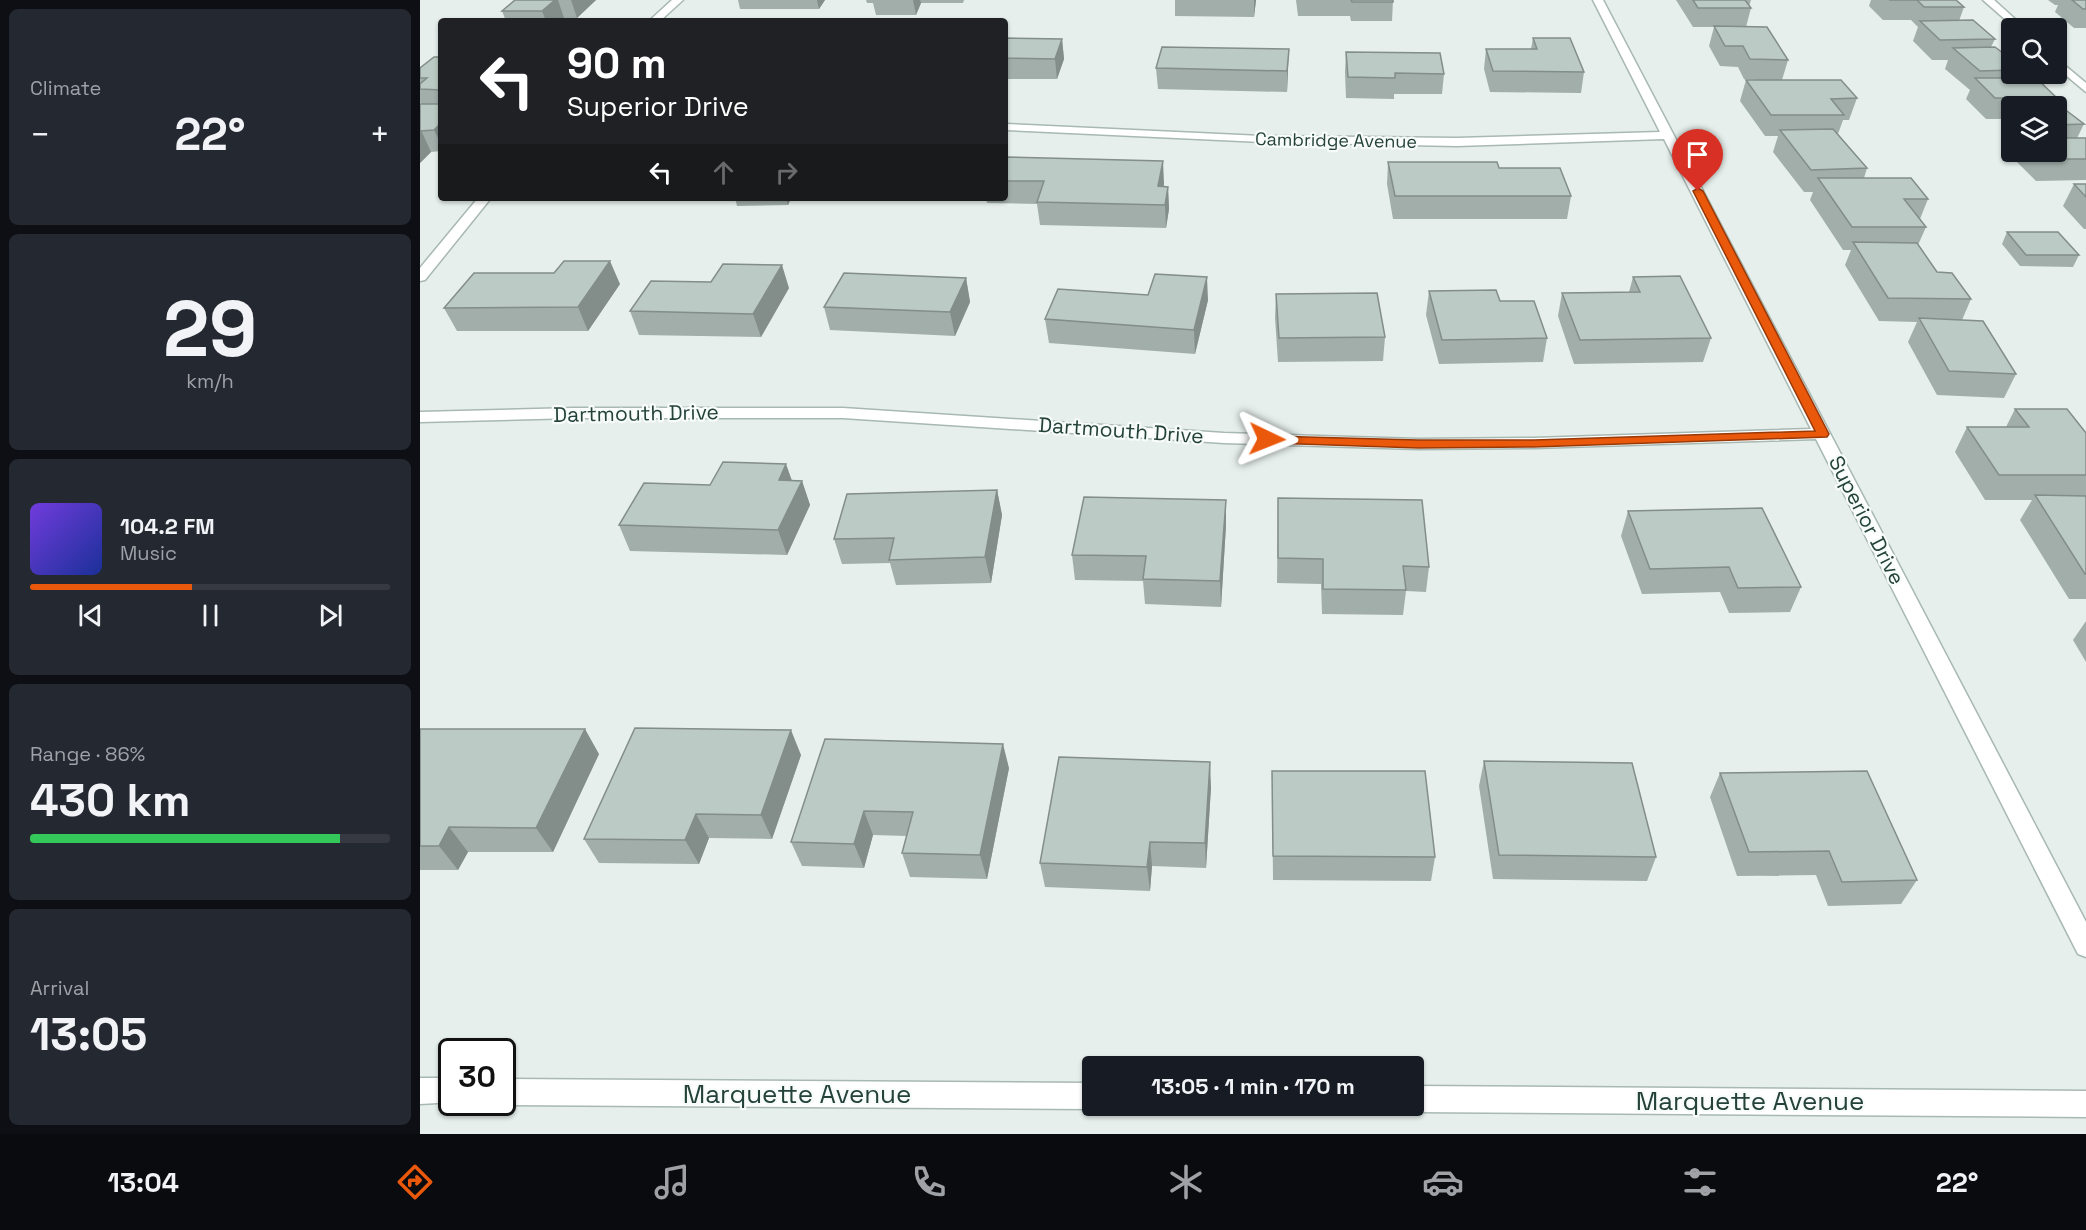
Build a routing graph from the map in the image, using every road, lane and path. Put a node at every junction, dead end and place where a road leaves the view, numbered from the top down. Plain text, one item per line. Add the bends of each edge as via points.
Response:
1 (678, 0) edge
2 (1598, 0) edge
3 (1988, 0) edge
4 (657, 18) edge
5 (2009, 18) edge
6 (2067, 72) edge
7 (2086, 88) edge
8 (1008, 127) edge
9 (1666, 135) junction
10 (483, 201) edge
11 (420, 277) edge
12 (420, 417) edge
13 (1823, 434) junction
14 (2086, 946) edge
15 (420, 1091) edge
16 (438, 1091) edge
17 (516, 1092) edge
18 (1082, 1096) edge
19 (1424, 1099) edge
20 (2086, 1104) edge

1 - 4 street
2 - 9 street, Superior Drive
3 - 5 street
6 - 7 street
8 - 9 street, Cambridge Avenue via 1262,139 1445,142
9 - 13 street, Superior Drive
10 - 11 street
12 - 13 street, Dartmouth Drive via 843,413 1224,438 1418,444
13 - 14 street, Superior Drive
15 - 16 street
17 - 18 street, Marquette Avenue
19 - 20 street, Marquette Avenue

